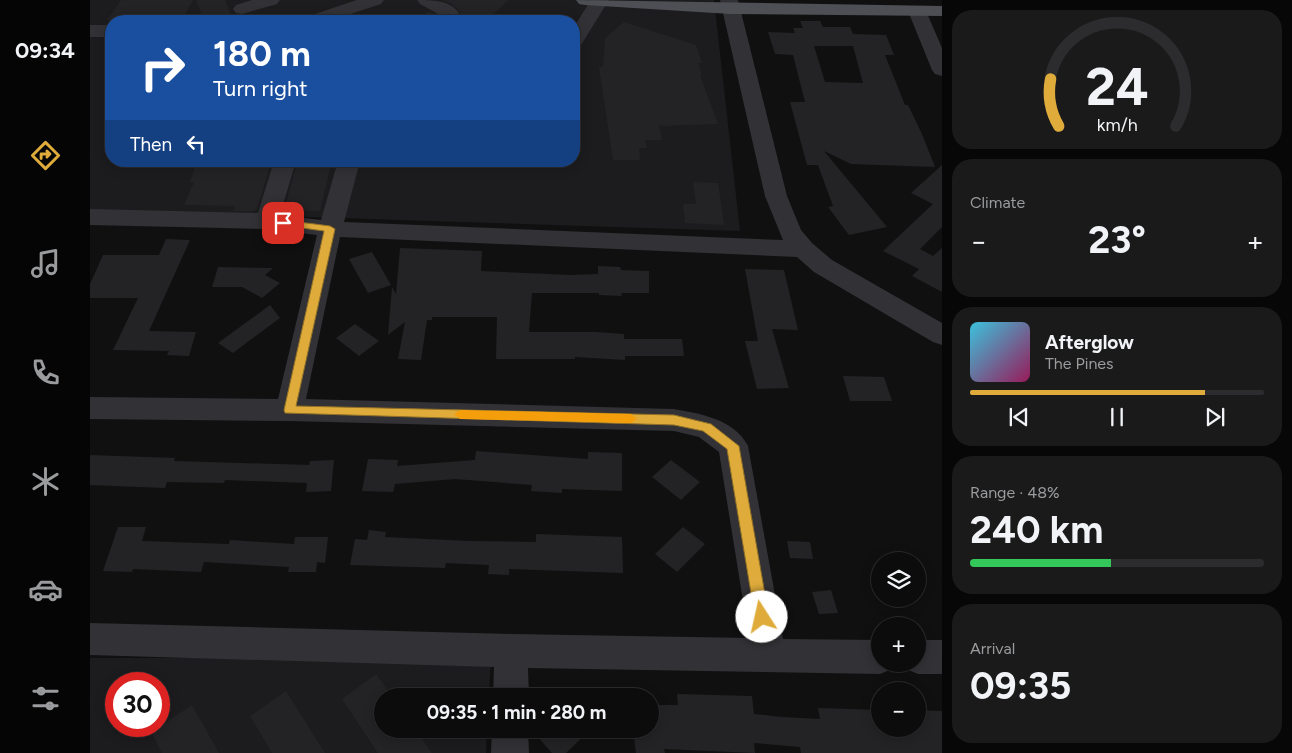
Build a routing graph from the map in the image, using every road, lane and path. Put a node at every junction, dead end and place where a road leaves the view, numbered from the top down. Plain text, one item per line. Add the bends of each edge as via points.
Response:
1 (271, 0) edge
2 (426, 0) edge
3 (371, 1) edge
4 (595, 1) edge
5 (730, 4) edge
6 (242, 9) dead end
7 (917, 11) junction
8 (942, 11) edge
9 (330, 15) edge
10 (449, 15) edge
11 (580, 30) edge
12 (90, 31) edge
13 (105, 31) edge
14 (942, 70) edge
15 (283, 167) edge
16 (347, 167) edge
17 (90, 217) edge
18 (268, 221) junction
19 (330, 229) junction
20 (803, 249) junction
21 (942, 335) edge
22 (90, 408) edge
23 (290, 410) junction
24 (90, 638) edge
25 (511, 651) junction
26 (768, 655) junction
27 (871, 656) edge
28 (926, 657) edge
29 (942, 657) edge
30 (510, 688) edge
31 (510, 738) edge
32 (510, 753) edge

1 - 6 street
2 - 10 street
3 - 9 street
4 - 5 main road
4 - 11 street
5 - 7 main road
5 - 20 street via 776,196 790,233
7 - 8 main road
7 - 14 street
12 - 13 street
15 - 18 street
16 - 19 street
17 - 18 street
18 - 19 street
19 - 20 street
19 - 23 street
20 - 21 street via 824,266
22 - 23 street
23 - 26 street via 674,420 707,427 733,446
24 - 25 street
25 - 26 street
25 - 30 street
26 - 27 street
28 - 29 street
31 - 32 street

